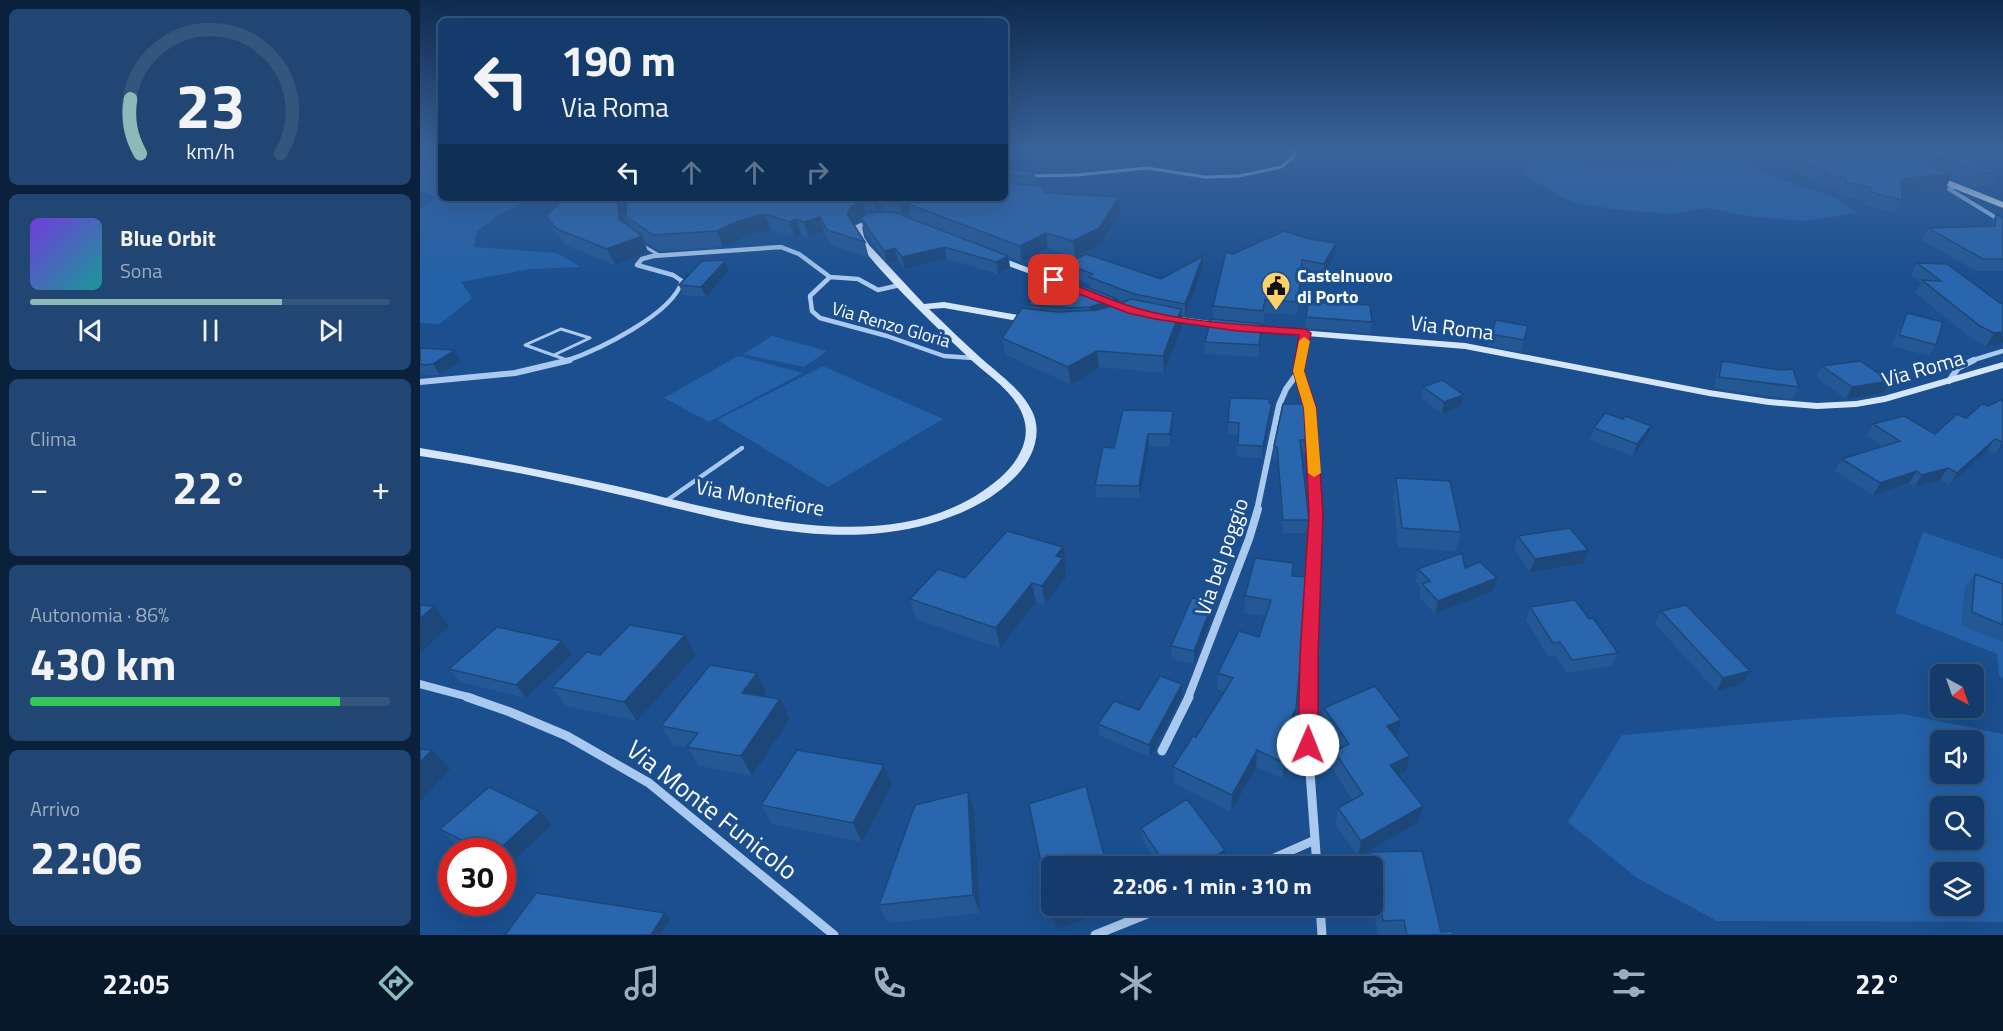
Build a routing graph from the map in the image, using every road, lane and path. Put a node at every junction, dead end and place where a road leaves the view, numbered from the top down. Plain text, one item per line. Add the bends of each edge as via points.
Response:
1 (1955, 193) edge
2 (1974, 193) edge
3 (2003, 205) edge
4 (889, 218) edge
5 (2003, 222) edge
6 (638, 242) edge
7 (659, 255) junction
8 (988, 255) edge
9 (830, 277) junction
10 (900, 285) junction
11 (1101, 297) edge
12 (922, 307) junction
13 (1155, 315) edge
14 (1039, 321) edge
15 (1305, 333) junction
16 (2003, 351) edge
17 (554, 355) junction
18 (973, 358) junction
19 (568, 360) junction
20 (2003, 365) edge
21 (1299, 371) junction
22 (1949, 381) junction
23 (420, 382) edge
24 (742, 448) dead end
25 (420, 452) edge
26 (666, 501) junction
27 (420, 684) edge
28 (1162, 751) dead end
29 (1315, 840) junction
30 (1279, 856) edge
31 (1316, 856) edge
32 (1142, 916) edge
33 (1321, 916) edge
34 (834, 935) edge
35 (1095, 935) edge
36 (1322, 935) edge

1 - 5 street
2 - 3 main road
4 - 10 main road, Via Montefiore via 873,217 857,227 862,242
6 - 7 lane
7 - 9 street via 782,247 799,254
7 - 19 street via 642,259 637,266 679,278 682,284 677,294 614,340
8 - 11 main road
9 - 10 street via 858,279 878,290
9 - 18 street, Via Renzo Gloria via 810,296 813,311 820,318 945,356
10 - 12 main road, Via Montefiore
12 - 14 main road via 944,305
12 - 18 main road, Via Montefiore
13 - 15 main road, Via Roma via 1237,328
15 - 21 street
15 - 22 main road, Via Roma via 1473,348 1709,393 1789,404 1872,402
16 - 22 street via 1961,365
17 - 17 lane via 563,351 590,338 561,329 525,345
17 - 19 lane
18 - 26 main road, Via Montefiore via 1018,398 1031,430 1025,454 1013,473 965,506 910,524 825,531 764,523
19 - 23 street via 504,375
20 - 22 main road, Via Roma
21 - 28 street, Via bel poggio via 1279,405 1249,539 1192,691
21 - 29 street via 1310,408 1315,484 1308,745
24 - 26 lane
25 - 26 main road, Via Montefiore via 483,461
27 - 34 street, Via Monte Funicolo via 529,717 619,764 649,783
29 - 30 street
29 - 31 street
32 - 35 street
33 - 36 street

